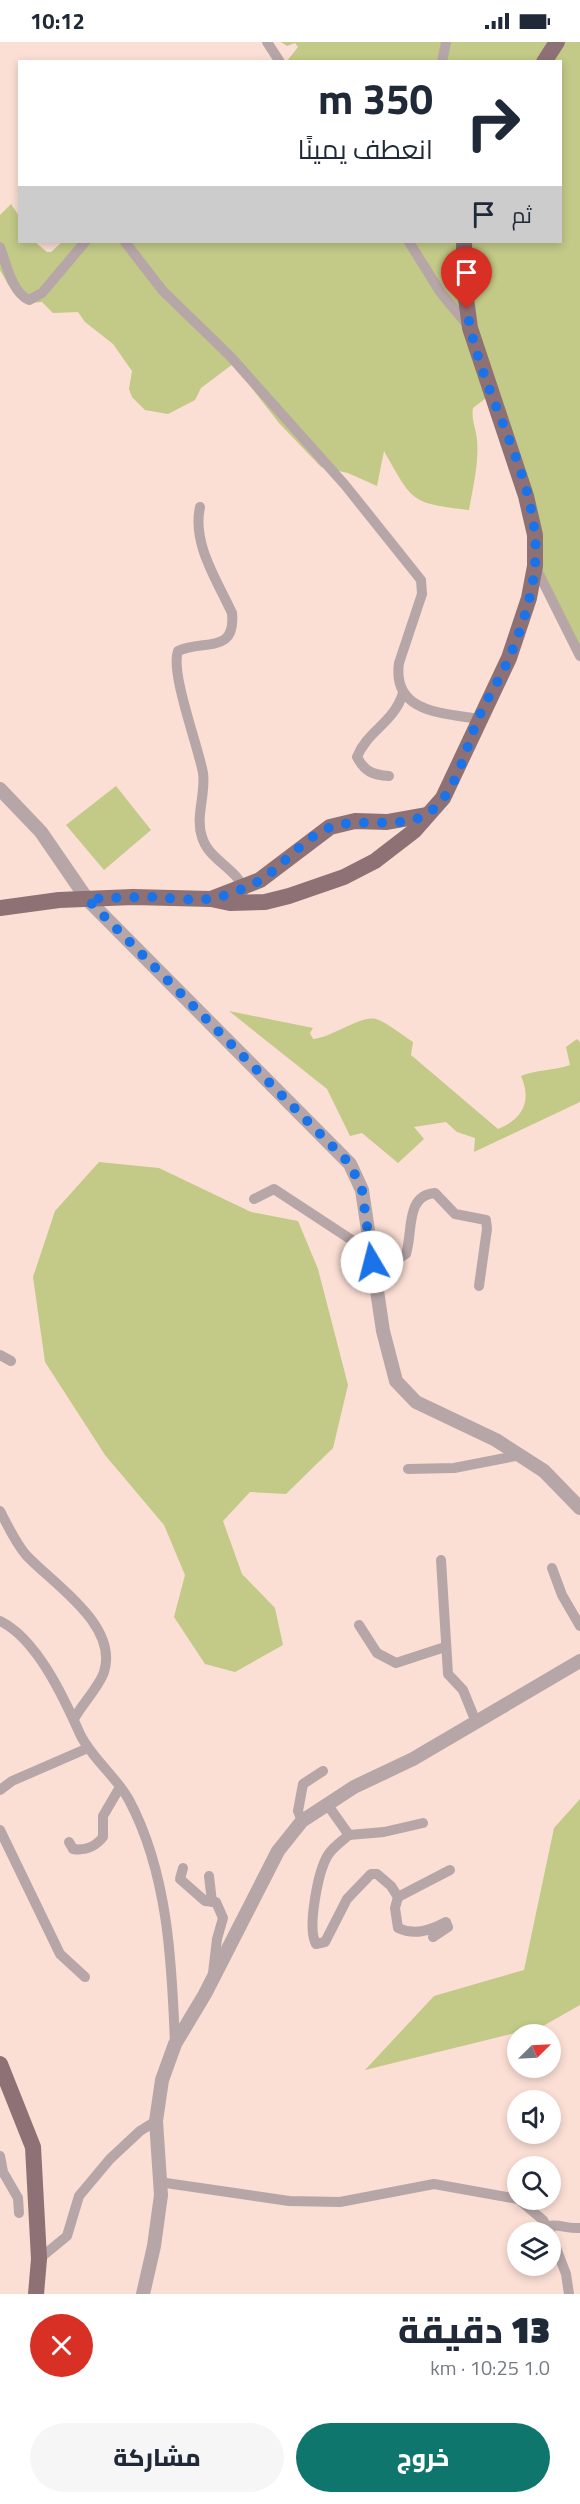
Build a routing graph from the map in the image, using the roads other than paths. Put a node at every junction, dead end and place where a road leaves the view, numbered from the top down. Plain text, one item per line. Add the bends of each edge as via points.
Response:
1 (267, 42) edge
2 (446, 42) edge
3 (557, 42) edge
4 (279, 60) edge
5 (442, 60) edge
6 (545, 60) edge
7 (84, 243) edge
8 (125, 243) edge
9 (410, 243) edge
10 (464, 243) edge
11 (0, 247) edge
12 (470, 328) junction
13 (200, 507) dead end
14 (535, 566) junction
15 (580, 656) edge
16 (403, 693) junction
17 (478, 718) junction
18 (389, 777) dead end
19 (0, 789) edge
20 (426, 815) junction
21 (260, 880) junction
22 (245, 895) junction
23 (87, 899) junction
24 (265, 902) junction
25 (0, 908) edge
26 (254, 1198) dead end
27 (371, 1257) junction
28 (479, 1286) dead end
29 (0, 1355) edge
30 (11, 1360) dead end
31 (520, 1455) junction
32 (408, 1468) dead end
33 (580, 1508) edge
34 (0, 1511) edge
35 (441, 1560) dead end
36 (552, 1568) dead end
37 (0, 1621) edge
38 (359, 1625) dead end
39 (580, 1626) edge
40 (445, 1647) junction
41 (580, 1661) edge
42 (74, 1719) junction
43 (476, 1722) junction
44 (88, 1748) junction
45 (323, 1771) dead end
46 (120, 1787) junction
47 (0, 1790) edge
48 (327, 1804) junction
49 (302, 1821) junction
50 (423, 1823) dead end
51 (0, 1830) edge
52 (349, 1834) junction
53 (69, 1842) dead end
54 (183, 1868) dead end
55 (450, 1870) dead end
56 (209, 1876) dead end
57 (398, 1897) junction
58 (212, 1902) junction
59 (433, 1937) dead end
60 (85, 1977) dead end
61 (213, 1980) junction
62 (175, 2044) junction
63 (0, 2064) edge
64 (156, 2121) junction
65 (0, 2156) edge
66 (159, 2181) junction
67 (507, 2197) edge
68 (529, 2210) edge
69 (19, 2213) dead end
70 (541, 2222) edge
71 (561, 2226) edge
72 (580, 2228) edge
73 (39, 2259) junction
74 (561, 2261) edge
75 (36, 2294) edge
76 (143, 2294) edge
77 (569, 2294) edge

1 - 4 street
2 - 5 street
3 - 6 main road
7 - 11 street via 42,293 29,300 15,285
8 - 16 street via 162,291 230,356 345,485 421,580 422,594 399,663
9 - 12 street via 441,293
10 - 12 main road
12 - 14 main road via 526,496 535,534
13 - 22 street via 199,537 232,613 233,624 224,640 178,651 176,672 203,774 202,838 211,854 232,872
14 - 15 street
14 - 17 main road via 509,658
16 - 17 street via 421,708
16 - 18 street via 397,710 357,757 369,773
17 - 20 main road via 451,786
19 - 23 street via 40,832
20 - 21 main road via 330,827
20 - 24 main road via 414,831 375,861 322,886
21 - 22 main road
21 - 24 main road
22 - 23 main road via 211,899
22 - 24 main road
23 - 25 main road
23 - 27 street via 350,1164 362,1190
26 - 27 street via 274,1189 284,1193
27 - 28 street via 399,1258 406,1254 415,1203 422,1196 435,1193 455,1214 486,1220
27 - 31 street via 396,1381 416,1402
29 - 30 street
31 - 32 street via 454,1468
31 - 33 street via 544,1471
34 - 42 street via 26,1555 78,1603 103,1638 107,1659 104,1674
35 - 40 street
36 - 39 street
37 - 42 street via 29,1645
38 - 40 street via 377,1653 396,1664
40 - 43 street via 448,1674 463,1690
41 - 43 street
42 - 44 street
43 - 48 street
44 - 46 street
44 - 47 street
45 - 49 street via 303,1784 298,1811
46 - 53 street via 103,1816 103,1837 96,1846 73,1849
46 - 62 street via 134,1812 167,1926
48 - 49 street
48 - 52 street
49 - 61 street via 278,1851
50 - 52 street via 384,1832
51 - 60 street via 60,1954
52 - 57 street via 329,1854 319,1875 313,1931 316,1944 325,1942 347,1899 371,1874 377,1874
54 - 58 street via 180,1879 192,1892
55 - 57 street
56 - 58 street
57 - 59 street via 398,1928 424,1931 446,1922 448,1927
58 - 61 street via 216,1902 223,1918
61 - 62 street
62 - 64 street via 158,2094
63 - 73 main road via 33,2147
64 - 66 street
64 - 73 street via 110,2159 79,2196 67,2236
65 - 69 street via 3,2172 18,2199
66 - 67 street via 301,2202 340,2202 434,2184
66 - 76 street via 159,2212
68 - 70 street
71 - 72 street
73 - 75 main road
74 - 77 street

